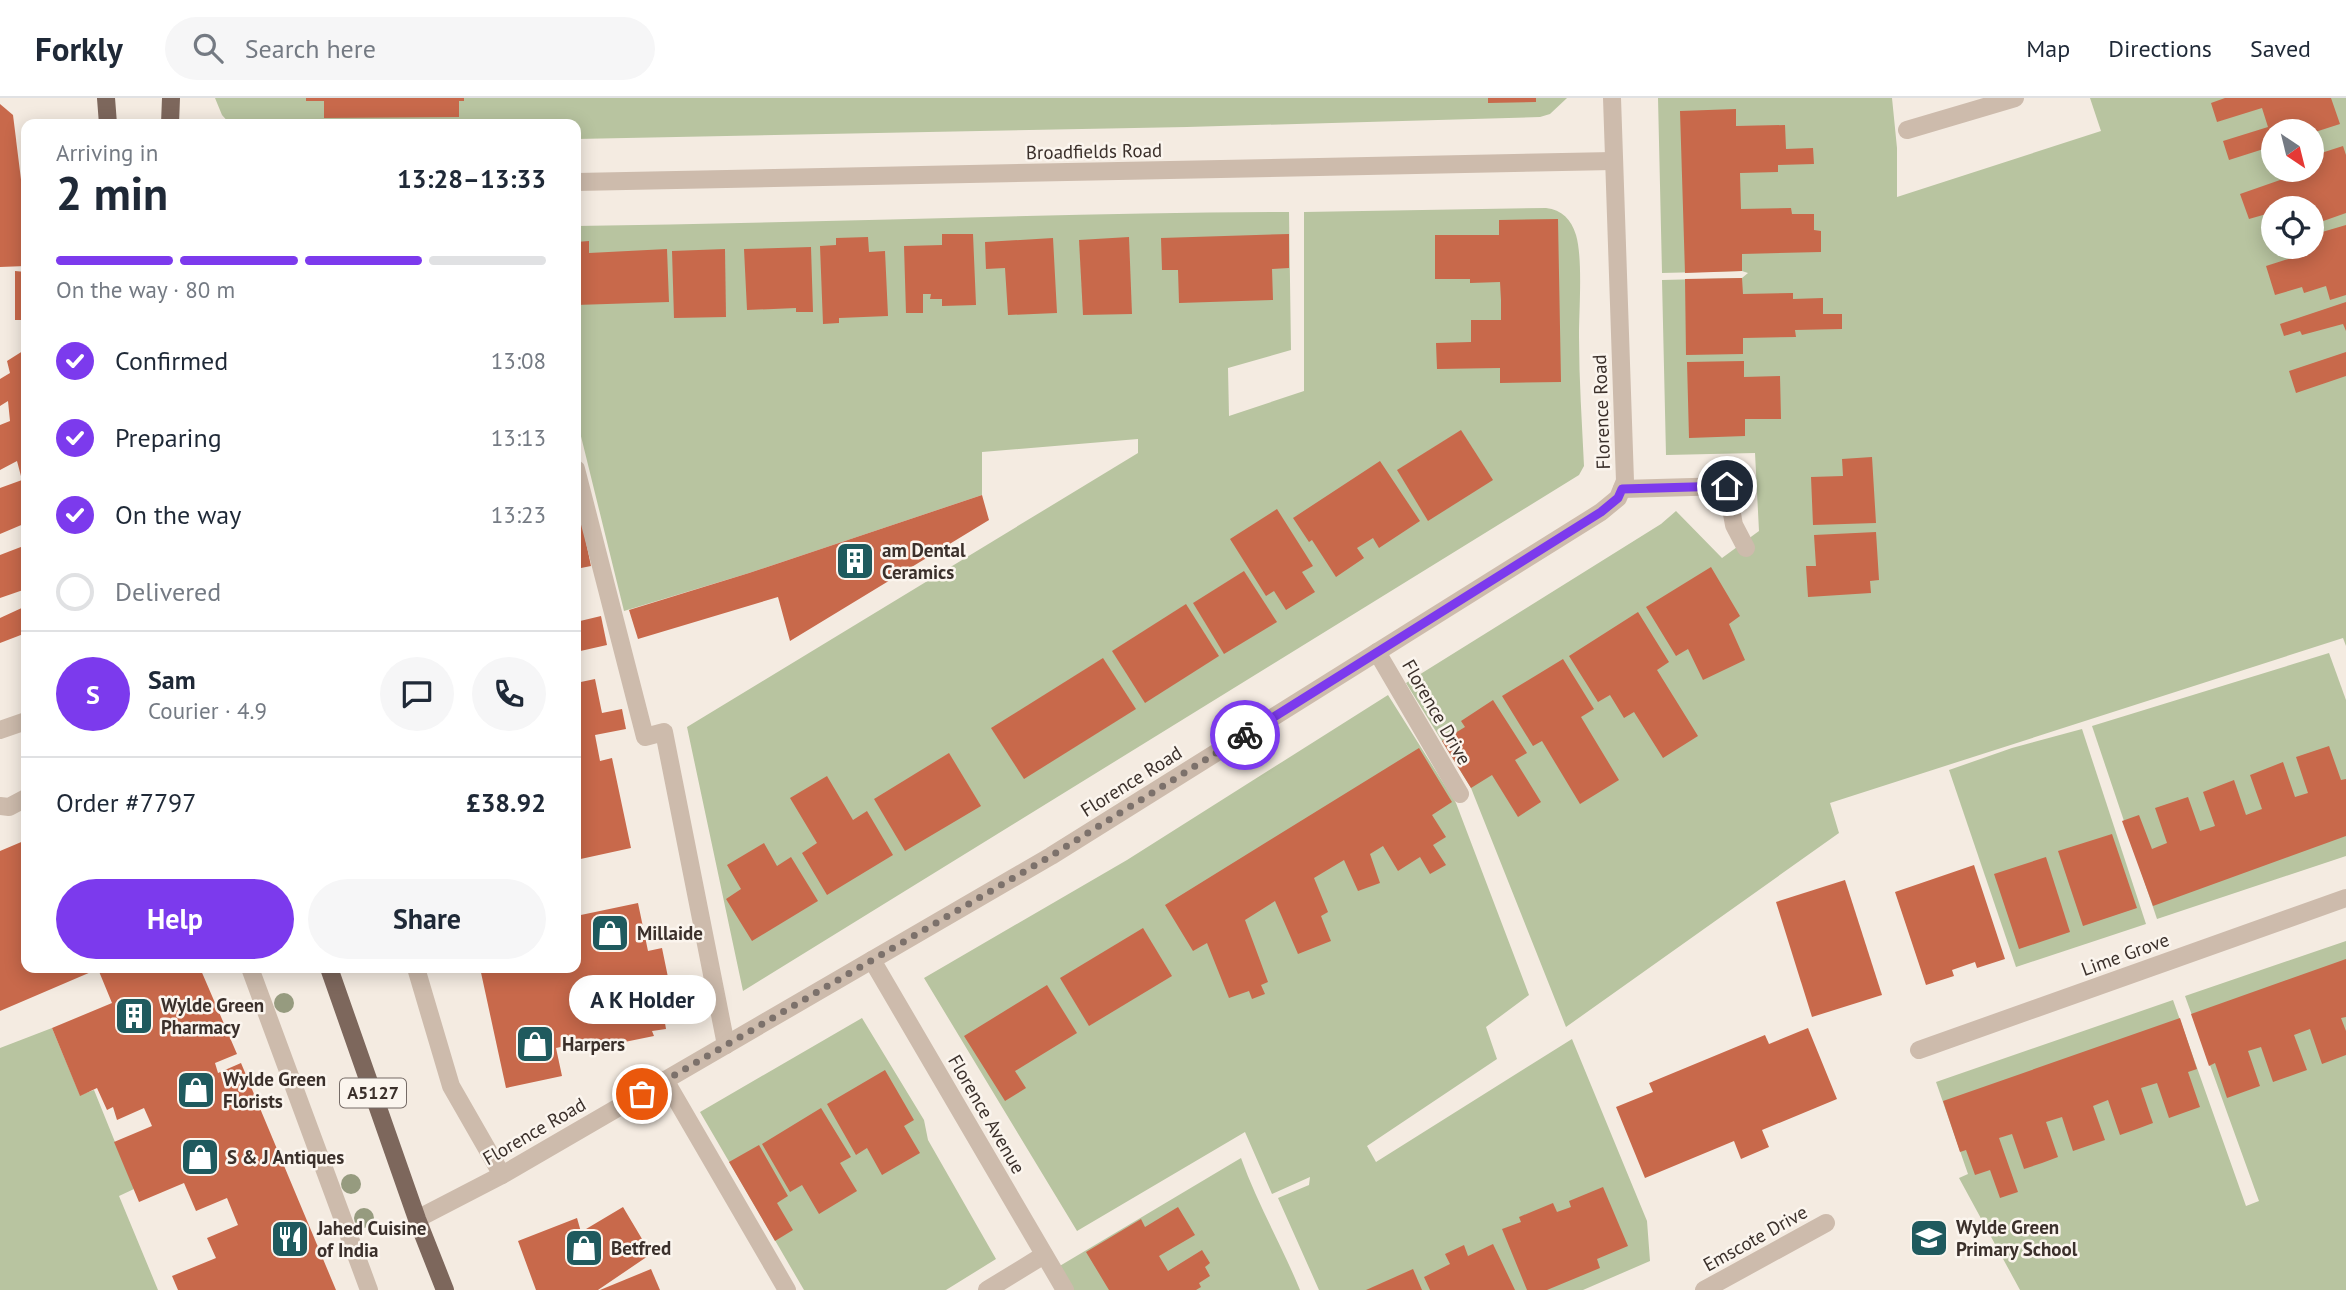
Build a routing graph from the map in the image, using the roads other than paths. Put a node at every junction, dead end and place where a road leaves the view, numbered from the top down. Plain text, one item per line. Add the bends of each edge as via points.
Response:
1 (106, 98) edge
2 (171, 98) edge
3 (1612, 98) edge
4 (2015, 98) edge
5 (1961, 106) edge
6 (108, 119) edge
7 (170, 119) edge
8 (1907, 130) dead end
9 (1613, 161) junction
10 (581, 182) edge
11 (581, 488) edge
12 (1622, 489) junction
13 (1746, 548) dead end
14 (1377, 652) junction
15 (21, 723) edge
16 (0, 730) edge
17 (1460, 794) dead end
18 (21, 801) edge
19 (0, 806) edge
20 (2346, 898) edge
21 (872, 960) junction
22 (252, 973) edge
23 (331, 973) edge
24 (417, 973) edge
25 (726, 1045) junction
26 (1919, 1050) dead end
27 (665, 1080) junction
28 (502, 1175) junction
29 (417, 1219) junction
30 (1826, 1223) dead end
31 (1044, 1255) junction
32 (369, 1290) edge
33 (445, 1290) edge
34 (787, 1290) edge
35 (988, 1290) edge
36 (1065, 1290) edge
37 (1704, 1290) edge

1 - 6 main road
2 - 7 main road
3 - 9 street, Florence Road
4 - 5 street
5 - 8 street
9 - 10 street, Broadfields Road
9 - 12 street, Florence Road
11 - 25 street via 645,737 664,732
12 - 13 street via 1727,486 1734,525
12 - 14 street, Florence Road via 1601,512
14 - 17 street, Florence Drive
14 - 21 street, Florence Road via 1051,856
15 - 16 street
18 - 19 street
20 - 26 street, Lime Grove
21 - 25 street, Florence Road
21 - 31 street, Florence Avenue
22 - 32 street
23 - 29 main road, A5127
24 - 28 street via 451,1086
25 - 27 street, Florence Road
27 - 28 street, Florence Road
27 - 34 street
28 - 29 street, Florence Road
29 - 33 main road, A5127
30 - 37 street, Emscote Drive
31 - 35 street
31 - 36 street, Florence Avenue

